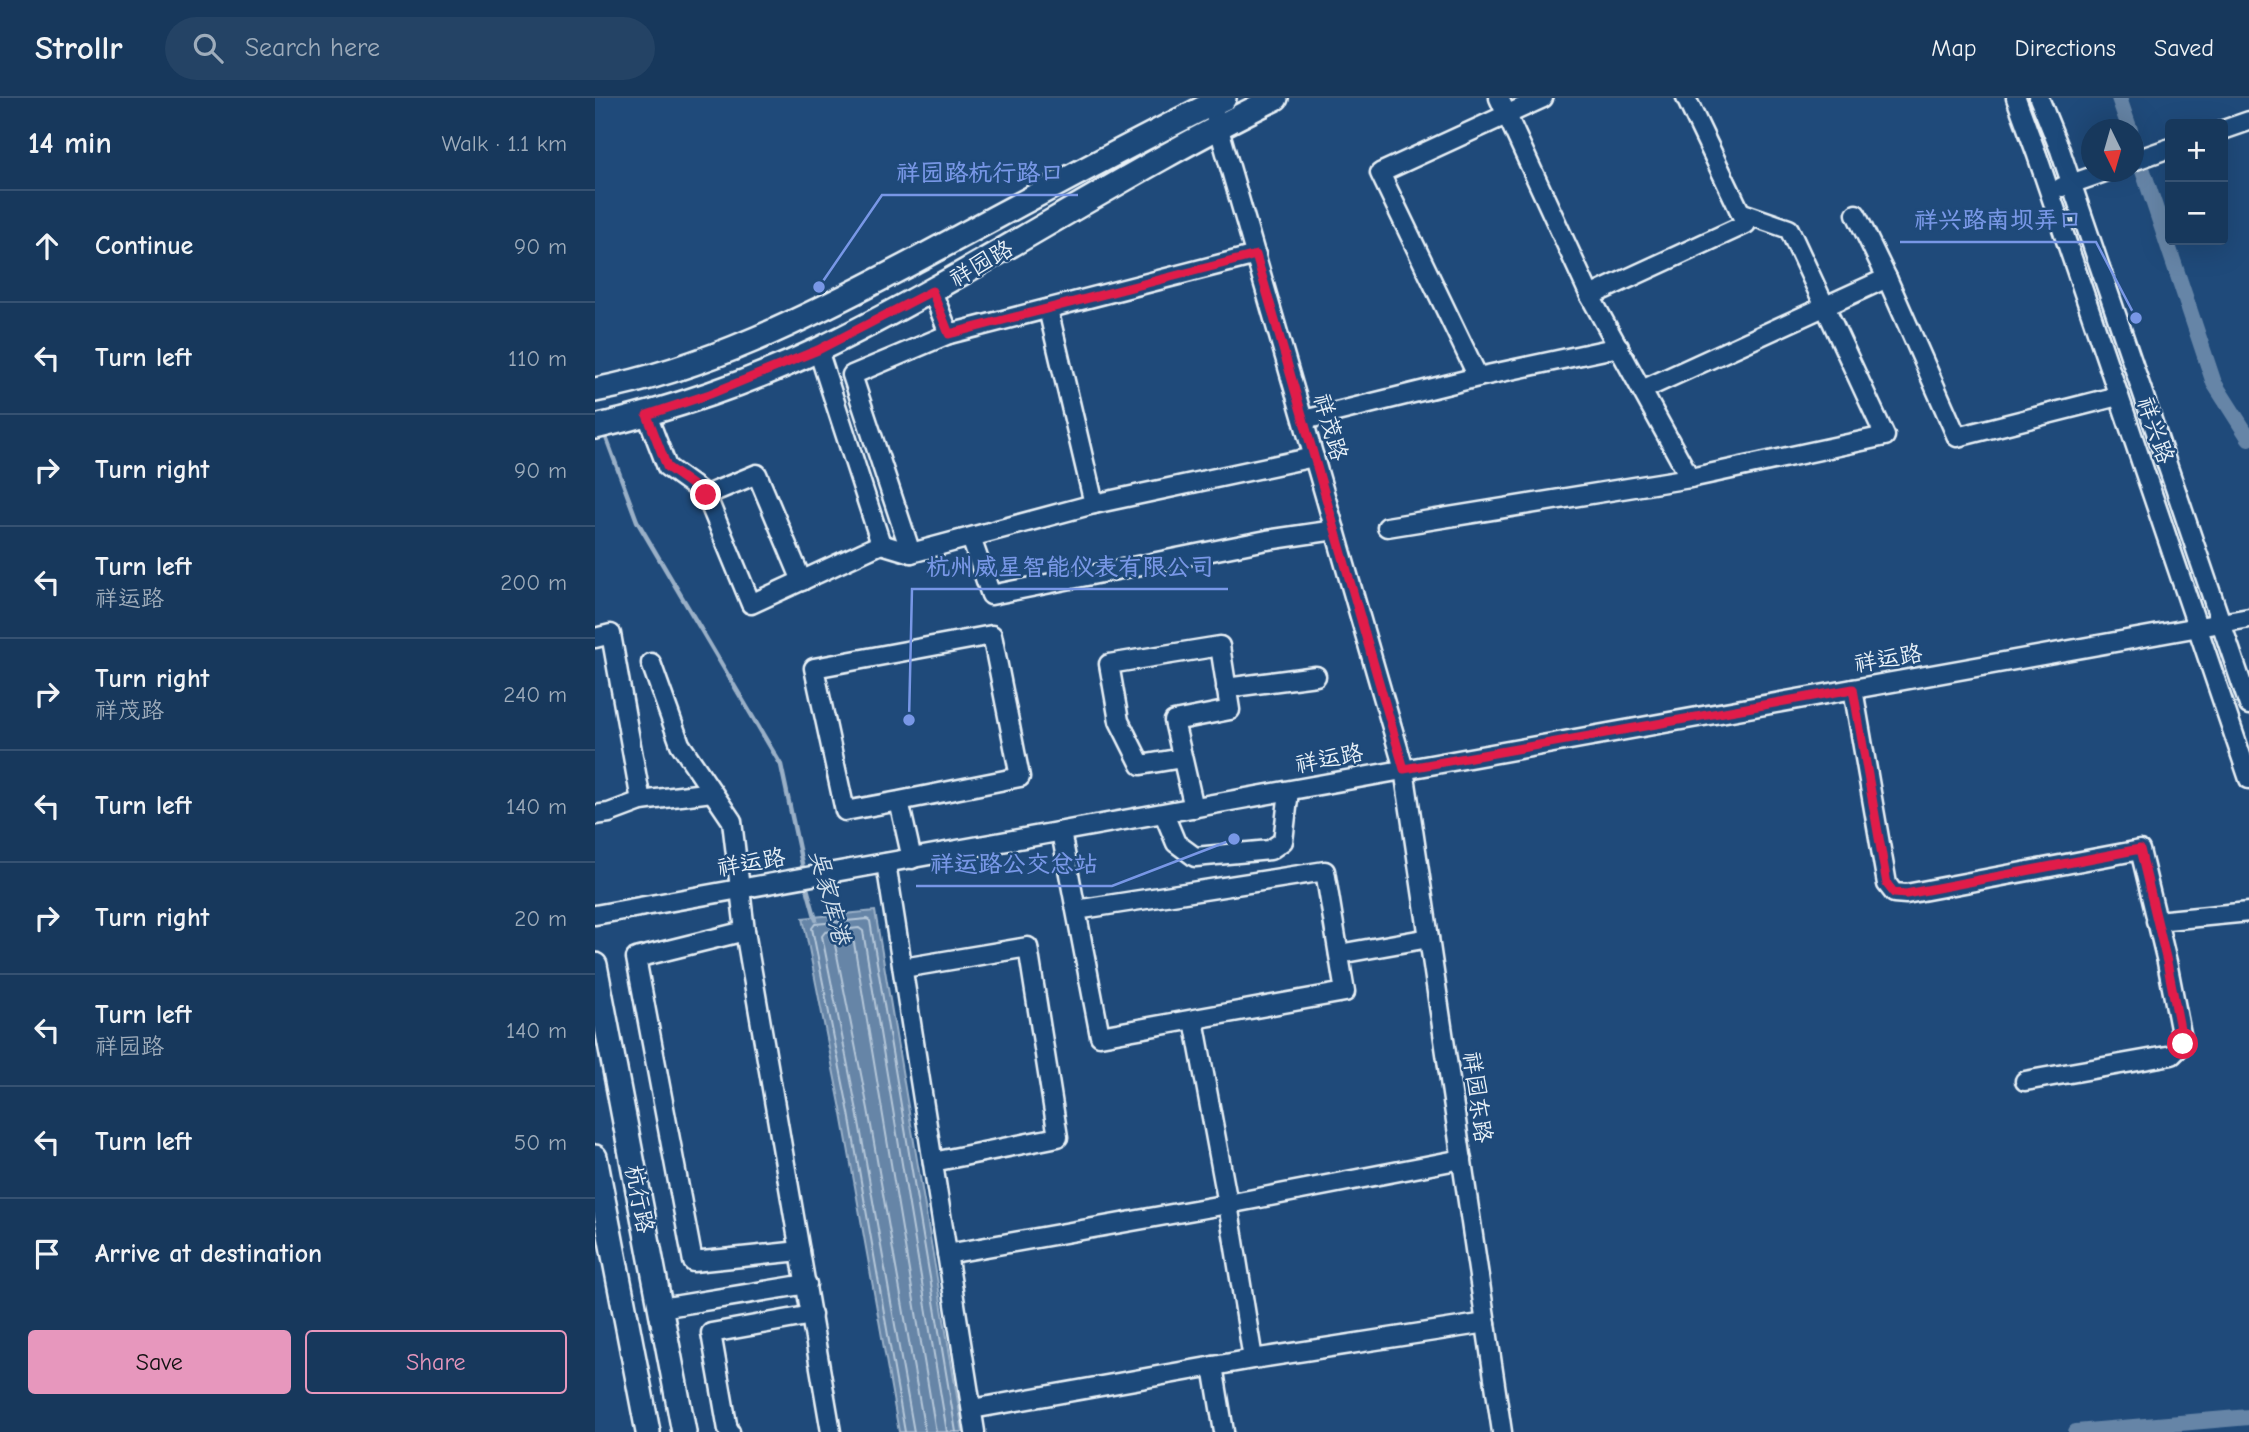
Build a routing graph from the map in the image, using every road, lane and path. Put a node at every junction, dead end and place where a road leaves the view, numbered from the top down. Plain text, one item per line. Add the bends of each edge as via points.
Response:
1 (1276, 98) edge
2 (1499, 98) edge
3 (1543, 98) edge
4 (1687, 98) edge
5 (2016, 98) edge
6 (2039, 98) edge
7 (1216, 106) edge
8 (2249, 121) edge
9 (2228, 128) edge
10 (2165, 151) edge
11 (2144, 157) edge
12 (2081, 180) edge
13 (2071, 183) junction
14 (2049, 191) junction
15 (1740, 212) junction
16 (1856, 214) dead end
17 (1256, 255) junction
18 (1887, 278) junction
19 (932, 291) junction
20 (1590, 296) junction
21 (1048, 309) junction
22 (949, 334) junction
23 (1619, 347) junction
24 (818, 350) junction
25 (1478, 377) junction
26 (595, 390) edge
27 (1642, 390) junction
28 (2118, 396) junction
29 (647, 415) junction
30 (1304, 420) junction
31 (595, 427) edge
32 (1314, 457) junction
33 (1690, 478) junction
34 (706, 495) junction
35 (1094, 504) junction
36 (1387, 527) dead end
37 (1335, 530) junction
38 (971, 538) junction
39 (881, 544) junction
40 (911, 553) junction
41 (802, 581) junction
42 (2249, 618) edge
43 (2221, 623) junction
44 (2197, 628) junction
45 (595, 638) edge
46 (651, 663) dead end
47 (1316, 676) dead end
48 (1226, 688) junction
49 (1853, 689) junction
50 (2249, 705) edge
51 (1182, 758) junction
52 (1404, 769) junction
53 (2249, 779) edge
54 (1289, 790) junction
55 (712, 792) junction
56 (899, 801) junction
57 (641, 802) junction
58 (1193, 808) junction
59 (1164, 814) junction
60 (595, 815) edge
61 (1061, 832) junction
62 (912, 859) junction
63 (886, 863) junction
64 (1076, 910) junction
65 (2249, 912) edge
66 (595, 915) edge
67 (2156, 921) junction
68 (745, 931) junction
69 (1429, 938) junction
70 (1339, 954) junction
71 (595, 965) edge
72 (903, 968) junction
73 (1193, 1020) junction
74 (2025, 1081) dead end
75 (595, 1157) edge
76 (1462, 1159) junction
77 (933, 1162) junction
78 (1228, 1204) junction
79 (800, 1251) junction
80 (947, 1254) junction
81 (807, 1284) junction
82 (661, 1308) junction
83 (812, 1315) junction
84 (1486, 1323) junction
85 (1252, 1359) junction
86 (1213, 1366) junction
87 (972, 1409) junction
88 (648, 1432) edge
89 (684, 1432) edge
90 (730, 1432) edge
91 (831, 1432) edge
92 (975, 1432) edge
93 (1224, 1432) edge
94 (1502, 1432) edge

1 - 7 main road, 祥园路
2 - 20 street
3 - 25 street via 1380,173
4 - 15 street
5 - 14 street, 祥兴路
6 - 13 street, 祥兴路
7 - 17 street, 祥茂路
7 - 19 main road, 祥园路
7 - 26 main road, 祥园路 via 826,307 649,378
8 - 9 street
10 - 11 street
12 - 13 street
13 - 14 street
13 - 43 street, 祥兴路
14 - 28 street, 祥兴路
15 - 20 street via 1746,224
15 - 33 street via 1789,229 1885,436
16 - 18 street
17 - 21 street
17 - 30 street, 祥茂路
18 - 27 street
18 - 28 street via 1957,438
19 - 22 street
19 - 24 main road, 祥园路
20 - 23 street
21 - 22 street
21 - 35 street
22 - 40 street via 852,375
23 - 25 street
23 - 27 street
24 - 29 main road, 祥园路
24 - 39 street
25 - 30 street
27 - 33 street
28 - 44 street, 祥兴路
29 - 31 main road, 祥园路
29 - 34 street via 667,467
30 - 32 street, 祥茂路
32 - 35 street
32 - 37 street, 祥茂路
33 - 36 street
34 - 41 street via 757,474
34 - 41 street via 751,604
35 - 38 street
37 - 38 street via 991,595
37 - 52 street, 祥茂路
38 - 40 street
39 - 40 street
39 - 41 street
42 - 43 street, 祥运路
43 - 44 street, 祥运路
43 - 50 street, 祥兴路
44 - 49 street, 祥运路
44 - 53 street, 祥兴路
45 - 57 street via 611,634
46 - 55 street via 680,744
47 - 48 street
48 - 51 street via 1230,710 1174,721
48 - 51 street via 1220,646 1109,664 1119,721 1141,765
49 - 52 street, 祥运路
49 - 67 street via 1887,884 1894,893 2140,849
51 - 58 street
52 - 54 street, 祥运路
52 - 69 street, 祥园东路
54 - 58 street, 祥运路
54 - 59 street via 1283,841 1270,850 1195,857 1176,843
55 - 57 street
55 - 68 street via 732,821
56 - 56 street via 1020,777 992,635 814,668 845,811
56 - 62 street
57 - 60 street
58 - 59 street, 祥运路
59 - 61 street, 祥运路
61 - 62 street, 祥运路
61 - 64 street
62 - 63 street, 祥运路
63 - 66 street, 祥运路
63 - 72 street
64 - 70 street via 1325,871
64 - 73 street via 1100,1036
65 - 67 street
67 - 74 street via 2183,1044 2172,1055
68 - 79 street
68 - 79 street via 636,958 693,1262
69 - 70 street
69 - 76 street, 祥园东路
70 - 73 street via 1345,992
71 - 82 main road, 杭行路
72 - 77 street
72 - 77 street via 1028,947 1058,1137
73 - 78 street
75 - 88 main road, 杭行路
76 - 78 street
76 - 84 street, 祥园东路
77 - 80 street
78 - 80 street
78 - 85 street
79 - 81 street
80 - 87 street
81 - 82 street
81 - 83 street
82 - 89 main road, 杭行路
83 - 90 street via 711,1333
83 - 91 street
84 - 85 street
84 - 94 street, 祥园东路
85 - 86 street
86 - 87 street
86 - 93 street
87 - 92 street

